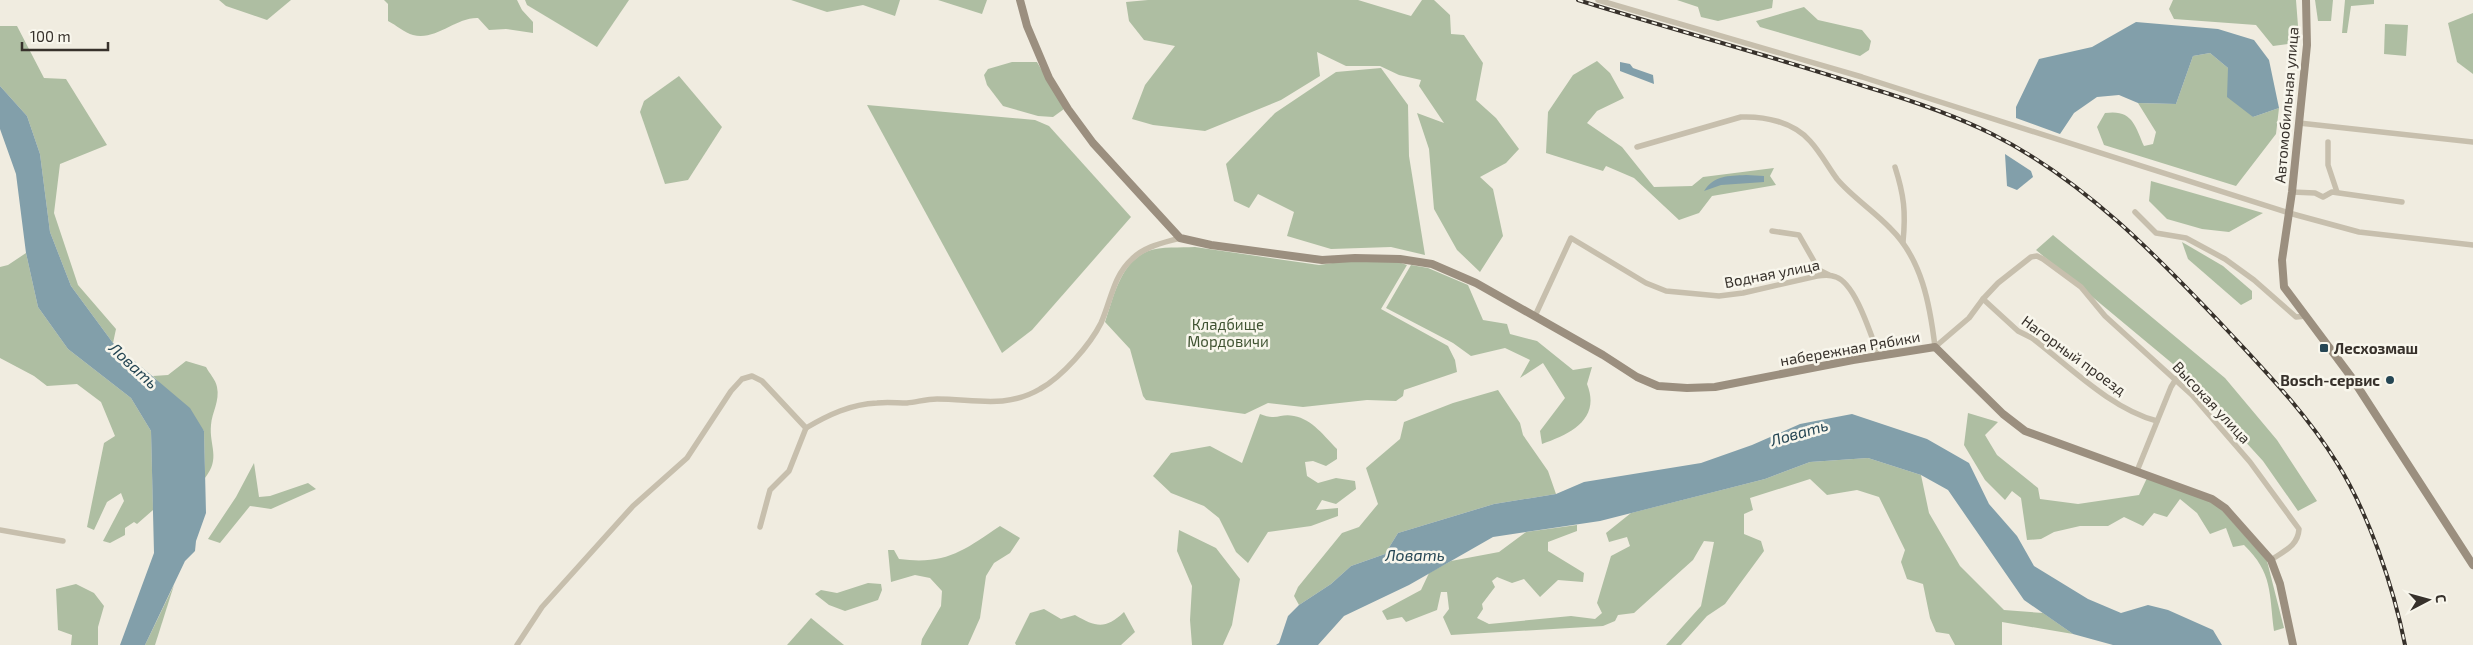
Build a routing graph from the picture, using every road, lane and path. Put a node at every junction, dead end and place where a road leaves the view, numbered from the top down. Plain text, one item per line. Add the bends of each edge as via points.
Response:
1 (1020, 0) edge
2 (1598, 0) edge
3 (2306, 0) edge
4 (2299, 123) junction
5 (2328, 142) dead end
6 (2473, 142) edge
7 (1637, 146) dead end
8 (1894, 166) dead end
9 (2292, 192) junction
10 (2337, 192) junction
11 (2402, 202) dead end
12 (2135, 212) dead end
13 (2289, 213) junction
14 (1772, 231) dead end
15 (1180, 238) junction
16 (1903, 242) junction
17 (2473, 245) edge
18 (1829, 275) junction
19 (1983, 299) junction
20 (1535, 316) junction
21 (2306, 316) junction
22 (1935, 347) junction
23 (1879, 356) junction
24 (2176, 379) junction
25 (2157, 422) junction
26 (806, 428) junction
27 (2137, 472) junction
28 (760, 527) dead end
29 (0, 530) edge
30 (63, 541) dead end
31 (2271, 560) junction
32 (2473, 565) edge
33 (517, 645) edge
34 (2292, 645) edge

1 - 15 street via 1049,78 1068,110
2 - 13 street via 1862,77
3 - 4 street, Автомобильная улица via 2307,45
4 - 6 street
4 - 9 street, Автомобильная улица
5 - 10 street via 2328,165
7 - 16 street via 1740,117 1757,116 1781,122 1810,140 1838,180
8 - 16 street via 1904,192
9 - 10 street via 2316,193 2323,197
9 - 13 street, Автомобильная улица
10 - 11 street
12 - 21 street via 2156,233 2201,244 2236,266 2296,317
13 - 17 street via 2359,232
13 - 21 street, Автомобильная улица via 2282,275 2284,287
14 - 18 street via 1799,235 1819,270
15 - 20 street, набережная Рябики via 1322,260 1400,259 1432,264 1476,282
15 - 26 street via 1148,248 1132,258 1119,273 1092,338 1059,376 1034,393 1008,402 936,399 874,403 825,416
16 - 22 street via 1924,284
18 - 20 street, Водная улица via 1743,294 1719,296 1666,291 1646,283 1571,238
18 - 23 street, Водная улица via 1838,277 1855,297
19 - 22 street via 1969,318
19 - 24 street, Высокая улица via 2031,257 2037,256 2081,287 2106,316
19 - 25 street, Нагорный проезд via 2018,331 2032,338 2114,401 2143,418
20 - 23 street, набережная Рябики via 1637,377 1658,386 1715,387
21 - 32 street, Автомобильная улица via 2352,378
22 - 23 street, набережная Рябики
22 - 27 street, набережная Рябики via 2018,426
24 - 25 street
24 - 31 street, Высокая улица via 2250,462 2299,529 2293,546
25 - 27 street
26 - 28 street via 789,471 770,490
26 - 33 street via 762,381 752,376 742,379 687,458 633,506 542,607
27 - 31 street, набережная Рябики via 2218,503
29 - 30 street
31 - 34 street, набережная Рябики via 2280,584

